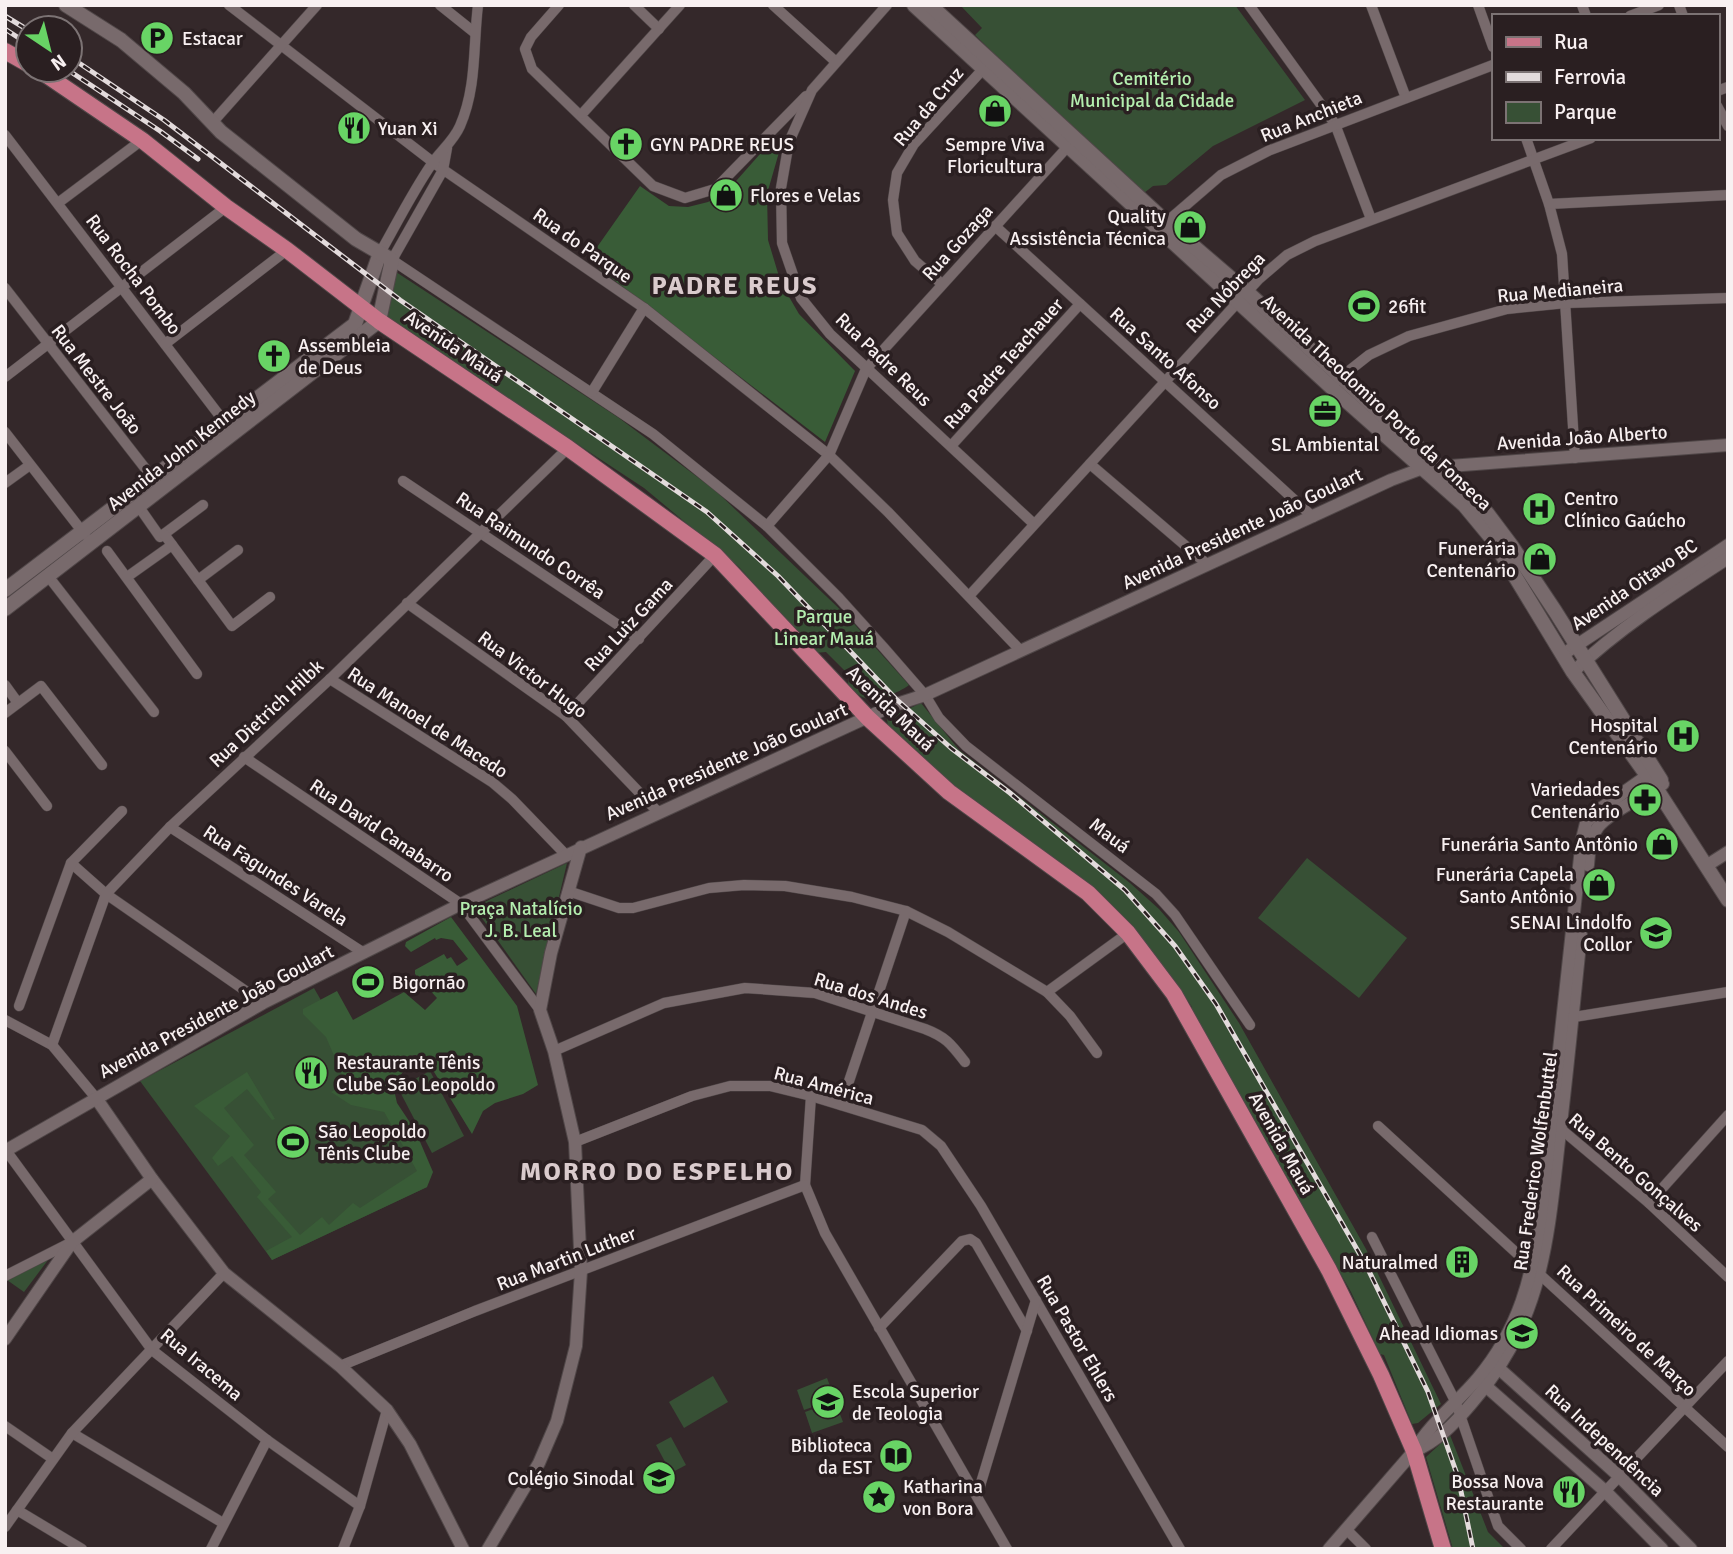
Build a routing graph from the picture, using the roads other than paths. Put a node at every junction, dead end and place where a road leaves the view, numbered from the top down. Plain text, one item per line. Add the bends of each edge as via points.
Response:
1 (66, 5) edge
2 (229, 5) edge
3 (317, 5) edge
4 (440, 5) edge
5 (478, 5) edge
6 (559, 5) edge
7 (634, 5) edge
8 (680, 5) edge
9 (773, 5) edge
10 (887, 5) edge
11 (914, 5) edge
12 (930, 5) edge
13 (1249, 5) edge
14 (1371, 5) edge
15 (1478, 5) edge
16 (1659, 5) edge
17 (1635, 14) edge
18 (659, 29) junction
19 (475, 33) junction
20 (1492, 44) edge
21 (282, 46) junction
22 (836, 62) junction
23 (986, 65) junction
24 (1492, 65) edge
25 (60, 84) edge
26 (812, 90) junction
27 (1406, 98) junction
28 (1719, 110) edge
29 (582, 114) junction
30 (212, 123) junction
31 (1335, 124) junction
32 (1728, 126) edge
33 (5, 135) edge
34 (142, 140) junction
35 (1527, 140) edge
36 (1586, 140) edge
37 (1071, 142) junction
38 (447, 148) junction
39 (1534, 160) junction
40 (433, 162) junction
41 (443, 170) junction
42 (1728, 195) edge
43 (58, 202) junction
44 (1549, 205) junction
45 (226, 207) junction
46 (1371, 219) junction
47 (995, 226) junction
48 (1162, 226) junction
49 (287, 250) junction
50 (386, 256) junction
51 (942, 284) junction
52 (122, 286) junction
53 (5, 288) edge
54 (1243, 296) junction
55 (1728, 298) edge
56 (1566, 303) junction
57 (1080, 304) junction
58 (360, 307) junction
59 (644, 308) junction
60 (379, 321) junction
61 (165, 344) junction
62 (48, 345) junction
63 (866, 369) junction
64 (5, 377) edge
65 (1165, 381) junction
66 (1336, 382) junction
67 (592, 392) junction
68 (230, 428) junction
69 (5, 432) edge
70 (1402, 442) junction
71 (1728, 445) edge
72 (951, 446) junction
73 (568, 448) junction
74 (829, 455) junction
75 (1575, 458) junction
76 (1090, 464) junction
77 (30, 465) junction
78 (1439, 467) junction
79 (1423, 468) junction
80 (403, 481) dead end
81 (5, 483) edge
82 (157, 484) junction
83 (1468, 502) junction
84 (203, 505) dead end
85 (139, 507) junction
86 (1313, 517) junction
87 (1034, 524) junction
88 (767, 526) junction
89 (481, 531) junction
90 (164, 534) junction
91 (88, 538) junction
92 (172, 545) junction
93 (1728, 545) edge
94 (238, 550) dead end
95 (107, 551) dead end
96 (715, 555) junction
97 (1728, 558) edge
98 (1208, 565) junction
99 (48, 576) junction
100 (127, 577) junction
101 (198, 580) junction
102 (1531, 587) junction
103 (5, 590) edge
104 (969, 596) junction
105 (270, 597) dead end
106 (407, 603) junction
107 (5, 609) edge
108 (639, 639) junction
109 (1576, 646) junction
110 (1021, 651) junction
111 (1562, 655) junction
112 (1585, 660) junction
113 (1573, 672) junction
114 (197, 674) dead end
115 (330, 679) junction
116 (5, 685) edge
117 (925, 695) junction
118 (18, 703) junction
119 (154, 712) dead end
120 (5, 713) edge
121 (566, 716) junction
122 (867, 718) junction
123 (1614, 719) junction
124 (5, 751) edge
125 (244, 757) junction
126 (102, 765) dead end
127 (1651, 773) junction
128 (1660, 786) junction
129 (47, 806) dead end
130 (122, 811) dead end
131 (658, 812) junction
132 (170, 827) junction
133 (581, 848) junction
134 (1728, 852) edge
135 (566, 855) junction
136 (71, 863) junction
137 (1710, 864) junction
138 (1728, 884) edge
139 (568, 891) junction
140 (106, 894) junction
141 (1728, 900) edge
142 (461, 904) junction
143 (906, 911) junction
144 (1578, 917) junction
145 (1128, 933) junction
146 (364, 953) junction
147 (1047, 992) junction
148 (1728, 992) edge
149 (263, 1003) junction
150 (19, 1006) dead end
151 (540, 1010) junction
152 (872, 1012) junction
153 (1568, 1018) junction
154 (5, 1020) edge
155 (1250, 1025) dead end
156 (52, 1045) junction
157 (554, 1051) junction
158 (1097, 1053) dead end
159 (965, 1062) dead end
160 (811, 1096) junction
161 (96, 1098) junction
162 (841, 1105) junction
163 (1728, 1115) edge
164 (1557, 1125) junction
165 (1378, 1126) dead end
166 (575, 1142) junction
167 (941, 1146) joint
168 (6, 1150) edge
169 (152, 1180) junction
170 (805, 1185) junction
171 (1650, 1203) junction
172 (1373, 1237) dead end
173 (72, 1242) junction
174 (1537, 1270) junction
175 (581, 1272) junction
176 (224, 1273) junction
177 (5, 1276) edge
178 (1728, 1277) edge
179 (1035, 1300) junction
180 (879, 1328) junction
181 (1027, 1331) junction
182 (5, 1339) edge
183 (152, 1349) junction
184 (1728, 1361) edge
185 (1495, 1365) junction
186 (340, 1366) junction
187 (1482, 1383) junction
188 (1456, 1403) junction
189 (1685, 1407) junction
190 (387, 1410) junction
191 (1461, 1416) junction
192 (5, 1426) edge
193 (72, 1433) junction
194 (267, 1440) junction
195 (1728, 1447) edge
196 (1414, 1451) junction
197 (52, 1459) junction
198 (1619, 1476) junction
199 (1605, 1491) junction
200 (977, 1496) junction
201 (360, 1506) junction
202 (17, 1510) junction
203 (223, 1523) junction
204 (5, 1527) edge
205 (1347, 1530) junction
206 (82, 1549) edge
207 (211, 1549) edge
208 (343, 1549) edge
209 (463, 1549) edge
210 (488, 1549) edge
211 (1007, 1549) edge
212 (1180, 1549) edge
213 (1329, 1549) edge
214 (1366, 1549) edge
215 (1443, 1549) edge
216 (1521, 1549) edge
217 (1551, 1549) edge
218 (1662, 1549) edge
219 (1691, 1549) edge

1 - 30 main road, Avenida Mauá via 121,40 169,79
2 - 21 street, Rua do Parque
3 - 21 street
4 - 19 street
5 - 19 street
6 - 29 street via 531,37 525,49 527,59 532,69
7 - 18 street
8 - 18 street
9 - 22 street
10 - 22 street, Rua Padre Reus
11 - 23 main road, Avenida Theodomiro Porto da Fonseca
12 - 23 main road, Avenida Theodomiro Porto da Fonseca
13 - 31 street
14 - 27 street
15 - 20 street
16 - 17 street
18 - 29 street
19 - 38 street via 470,96 460,128
21 - 30 street
21 - 40 street, Rua do Parque
22 - 26 street, Rua Padre Reus
23 - 37 main road, Avenida Theodomiro Porto da Fonseca
23 - 51 street, Rua da Cruz via 914,144 897,173 893,200 897,233 915,261
24 - 27 street, Rua Anchieta
25 - 34 main road, Avenida Mauá
26 - 29 street via 715,189 685,198 653,186
26 - 63 street, Rua Padre Reus via 789,142 781,188 782,243 801,298
27 - 31 street, Rua Anchieta
28 - 32 street
30 - 50 main road, Avenida Mauá via 356,239
31 - 46 street
31 - 48 street, Rua Anchieta via 1221,176
33 - 43 street, Rua Rocha Pombo
34 - 43 street
34 - 45 main road, Avenida Mauá
35 - 39 street
36 - 39 street, Rua Nóbrega
37 - 47 street, Rua Gozaga
37 - 48 main road, Avenida Theodomiro Porto da Fonseca
38 - 40 street
38 - 41 street
39 - 44 street
39 - 46 street, Rua Nóbrega
40 - 41 street, Rua do Parque
40 - 50 street
41 - 50 street
41 - 59 street, Rua do Parque
42 - 44 street
43 - 52 street, Rua Rocha Pombo
44 - 56 street via 1562,254
45 - 49 main road, Avenida Mauá
45 - 52 street
46 - 54 street, Rua Nóbrega via 1287,255
47 - 51 street, Rua Gozaga
47 - 57 street, Rua Santo Afonso
48 - 54 main road, Avenida Theodomiro Porto da Fonseca
49 - 58 main road, Avenida Mauá
49 - 61 street
50 - 58 main road, Avenida John Kennedy
50 - 60 main road
50 - 67 street, Avenida Mauá
51 - 63 street, Rua Gozaga
52 - 61 street, Rua Rocha Pombo
52 - 62 street
53 - 62 street, Rua Mestre João
54 - 65 street, Rua Nóbrega
54 - 66 main road, Avenida Theodomiro Porto da Fonseca
55 - 56 street, Rua Medianeira
56 - 66 street, Rua Medianeira via 1507,309 1409,336 1369,355
56 - 75 street
57 - 65 street, Rua Santo Afonso
57 - 72 street, Rua Padre Teachauer
58 - 60 main road, Avenida Mauá
58 - 68 main road, Avenida John Kennedy via 355,324
59 - 67 street
59 - 74 street, Rua do Parque
60 - 68 main road, Avenida John Kennedy
60 - 73 main road, Avenida Mauá
61 - 68 street, Rua Rocha Pombo
62 - 64 street
62 - 82 street, Rua Mestre João
63 - 72 street, Rua Padre Reus
63 - 74 street, Rua Gozaga
65 - 76 street, Rua Nóbrega
65 - 86 street, Rua Santo Afonso
66 - 70 main road, Avenida Theodomiro Porto da Fonseca
67 - 88 street, Avenida Mauá via 662,441
68 - 82 main road, Avenida John Kennedy
69 - 77 street
70 - 78 main road, Avenida Theodomiro Porto da Fonseca
70 - 79 main road, Avenida Theodomiro Porto da Fonseca
71 - 75 street, Avenida João Alberto
72 - 87 street, Rua Padre Reus
73 - 89 street, Rua Dietrich Hilbk
73 - 96 main road, Avenida Mauá
74 - 88 street, Rua Gozaga
74 - 104 street, Rua do Parque
75 - 78 street, Avenida João Alberto
76 - 87 street, Rua Nóbrega
76 - 98 street
77 - 81 street
77 - 91 street
78 - 79 street, Avenida João Alberto
78 - 83 main road, Avenida Theodomiro Porto da Fonseca
79 - 83 main road, Avenida Theodomiro Porto da Fonseca
79 - 86 street, Avenida Presidente João Goulart
80 - 89 street, Rua Raimundo Corrêa
82 - 85 main road, Avenida John Kennedy
82 - 91 main road, Avenida John Kennedy
83 - 102 main road, Avenida Theodomiro Porto da Fonseca via 1500,529
84 - 90 street
85 - 90 street via 160,537
85 - 91 main road, Avenida John Kennedy
86 - 98 street, Avenida Presidente João Goulart
87 - 104 street, Rua Nóbrega
88 - 117 street, Avenida Mauá
89 - 106 street, Rua Dietrich Hilbk
89 - 108 street, Rua Raimundo Corrêa
90 - 92 street
91 - 99 main road, Avenida John Kennedy
91 - 103 main road, Avenida John Kennedy
92 - 100 street
92 - 101 street
93 - 109 street, Avenida Oitavo BC
94 - 101 street
95 - 100 street
96 - 108 street, Rua Luiz Gama
96 - 122 main road, Avenida Mauá
97 - 112 street, Avenida Oitavo BC
98 - 110 street, Avenida Presidente João Goulart
99 - 107 main road, Avenida John Kennedy
99 - 119 street
100 - 114 street
101 - 105 street via 232,626
102 - 109 main road, Avenida Theodomiro Porto da Fonseca
102 - 111 main road, Avenida Theodomiro Porto da Fonseca
104 - 110 street, Rua do Parque
106 - 115 street, Rua Dietrich Hilbk
106 - 121 street, Rua Victor Hugo
108 - 121 street, Rua Luiz Gama
109 - 111 street, Avenida Oitavo BC
109 - 112 main road, Avenida Theodomiro Porto da Fonseca
110 - 117 street, Avenida Presidente João Goulart
111 - 113 main road, Avenida Theodomiro Porto da Fonseca
112 - 113 street, Avenida Oitavo BC
112 - 123 main road, Avenida Theodomiro Porto da Fonseca
113 - 123 main road, Avenida Theodomiro Porto da Fonseca
115 - 125 street, Rua Dietrich Hilbk
115 - 135 street, Rua Manoel de Macedo via 492,782
116 - 118 street
117 - 122 street, Avenida Presidente João Goulart
117 - 155 street, Mauá via 939,718 967,746 1156,894
118 - 120 street
118 - 126 street via 41,686
121 - 131 street, Rua Victor Hugo
122 - 131 street, Avenida Presidente João Goulart
122 - 145 main road, Avenida Mauá via 949,792 1088,893
123 - 127 main road, Avenida Theodomiro Porto da Fonseca
124 - 129 street
125 - 132 street, Rua Dietrich Hilbk
125 - 142 street, Rua David Canabarro
127 - 128 main road, Avenida Theodomiro Porto da Fonseca
127 - 144 street, Rua Frederico Wolfenbuttel via 1586,823
128 - 137 main road, Avenida Theodomiro Porto da Fonseca
128 - 144 street, Rua Frederico Wolfenbuttel via 1598,827 1589,850
130 - 136 street
131 - 133 street, Avenida Presidente João Goulart
132 - 140 street, Rua Dietrich Hilbk
132 - 146 street, Rua Fagundes Varela
133 - 135 street, Avenida Presidente João Goulart
133 - 139 street
134 - 137 street
135 - 142 street, Avenida Presidente João Goulart
136 - 140 street
136 - 150 street
137 - 138 main road, Avenida Theodomiro Porto da Fonseca
137 - 141 main road, Avenida Theodomiro Porto da Fonseca
139 - 143 street via 619,908 633,908 709,888 785,886
139 - 151 street
140 - 149 street
140 - 156 street, Rua Dietrich Hilbk
142 - 146 street, Avenida Presidente João Goulart
142 - 151 street, Rua David Canabarro
143 - 147 street
143 - 152 street
144 - 153 street, Rua Frederico Wolfenbuttel
145 - 147 street
145 - 196 main road, Avenida Mauá via 1174,994 1329,1270
146 - 149 street, Avenida Presidente João Goulart
147 - 158 street
148 - 153 street
149 - 161 street, Avenida Presidente João Goulart
151 - 157 street
152 - 157 street, Rua dos Andes via 815,993 745,988 664,1003
152 - 159 street, Rua dos Andes via 941,1035
152 - 162 street
153 - 164 street, Rua Frederico Wolfenbuttel
154 - 156 street
156 - 161 street
157 - 166 street
160 - 162 street, Rua América
160 - 166 street, Rua América via 770,1086 730,1086 692,1096
160 - 170 street
161 - 168 street, Avenida Presidente João Goulart
161 - 169 street
162 - 167 street, Rua América via 922,1130
163 - 171 street
164 - 171 street, Rua Bento Gonçalves
164 - 174 street, Rua Frederico Wolfenbuttel
165 - 174 street, Rua Primeiro de Março
166 - 175 street
167 - 179 street, Rua Pastor Ehlers
168 - 173 street, Rua Iracema
169 - 173 street
169 - 176 street
170 - 175 street, Rua Martin Luther
170 - 180 street via 825,1233
171 - 178 street, Rua Bento Gonçalves
172 - 188 street
173 - 177 street
173 - 182 street
173 - 183 street, Rua Iracema
174 - 185 street, Rua Frederico Wolfenbuttel
174 - 189 street, Rua Primeiro de Março
175 - 186 street, Rua Martin Luther
175 - 210 street via 576,1346 557,1421 540,1463
176 - 183 street
176 - 186 street
179 - 181 street
179 - 212 street, Rua Pastor Ehlers
180 - 181 street via 970,1238
180 - 200 street
181 - 200 street
183 - 193 street
183 - 194 street, Rua Iracema
184 - 189 street
185 - 187 street, Rua Frederico Wolfenbuttel
185 - 198 street, Rua Independência
186 - 190 street
187 - 188 street, Rua Frederico Wolfenbuttel
187 - 191 street, Rua Frederico Wolfenbuttel
187 - 199 street, Rua Independência
188 - 191 street
188 - 196 street, Rua Frederico Wolfenbuttel via 1424,1434
189 - 195 street, Rua Primeiro de Março
189 - 198 street
190 - 201 street
190 - 209 street via 410,1444
191 - 196 street, Rua Frederico Wolfenbuttel via 1429,1445
191 - 216 street via 1499,1526
192 - 197 street
193 - 197 street
193 - 203 street
194 - 201 street, Rua Iracema
194 - 203 street
196 - 205 street
196 - 215 main road, Avenida Mauá
197 - 202 street
198 - 199 street
198 - 219 street, Rua Independência
199 - 217 street
199 - 218 street, Rua Independência
200 - 211 street
201 - 208 street
202 - 204 street
202 - 206 street
203 - 207 street
205 - 213 street
205 - 214 street

